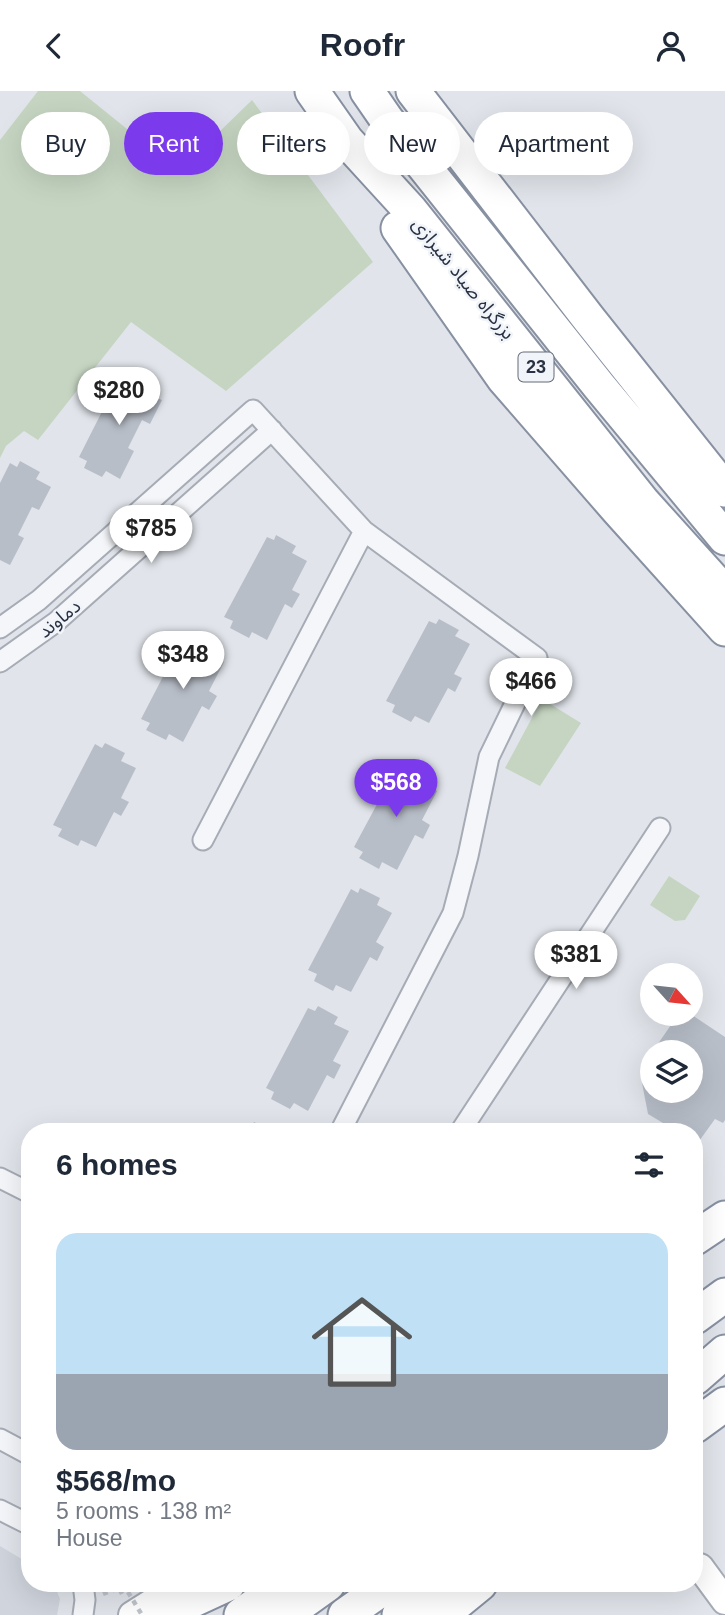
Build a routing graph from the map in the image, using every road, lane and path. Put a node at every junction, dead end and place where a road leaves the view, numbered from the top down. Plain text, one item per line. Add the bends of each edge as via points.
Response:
1 (312, 91) edge
2 (367, 91) edge
3 (413, 91) edge
4 (327, 112) edge
5 (350, 144) edge
6 (350, 146) edge
7 (272, 430) junction
8 (725, 490) edge
9 (364, 531) junction
10 (725, 538) edge
11 (725, 593) edge
12 (0, 628) edge
13 (725, 629) edge
14 (0, 662) edge
15 (660, 828) dead end
16 (203, 840) dead end
17 (345, 1123) edge
18 (466, 1123) edge
19 (0, 1178) edge
20 (21, 1188) edge
21 (725, 1218) edge
22 (703, 1233) edge
23 (725, 1274) edge
24 (703, 1290) edge
25 (725, 1295) edge
26 (703, 1311) edge
27 (725, 1352) edge
28 (703, 1366) edge
29 (703, 1371) edge
30 (725, 1404) edge
31 (703, 1420) edge
32 (0, 1439) edge
33 (21, 1450) edge
34 (0, 1510) edge
35 (21, 1520) edge
36 (703, 1572) edge
37 (107, 1592) edge
38 (156, 1592) edge
39 (182, 1592) edge
40 (210, 1592) edge
41 (274, 1592) edge
42 (317, 1592) edge
43 (378, 1592) edge
44 (429, 1592) edge
45 (470, 1592) edge
46 (84, 1600) edge
47 (128, 1601) edge
48 (725, 1601) edge
49 (142, 1615) edge
50 (159, 1615) edge
51 (241, 1615) edge
52 (285, 1615) edge
53 (345, 1615) edge
54 (399, 1615) edge
55 (442, 1615) edge

1 - 4 highway, بزرگراه صیاد شیرازی / 23
2 - 10 highway, بزرگراه صیاد شیرازی / 23
3 - 8 highway
5 - 11 highway, بزرگراه صیاد شیرازی / 23 via 411,211 643,502
6 - 13 highway via 390,217 505,379
7 - 9 street
7 - 12 street, دماوند via 253,410 39,600
7 - 14 street, دماوند via 56,622
9 - 16 street
9 - 17 street via 537,658 489,757 453,913
15 - 18 street
19 - 20 street
21 - 22 highway
23 - 24 highway
25 - 26 highway
27 - 28 highway
27 - 29 highway
30 - 31 highway
32 - 33 street
34 - 35 street
36 - 48 main road
37 - 46 path
38 - 47 main road
39 - 50 highway
40 - 50 highway
41 - 51 highway
42 - 52 highway
43 - 53 highway
44 - 54 highway
45 - 55 highway
47 - 49 path, bridge

